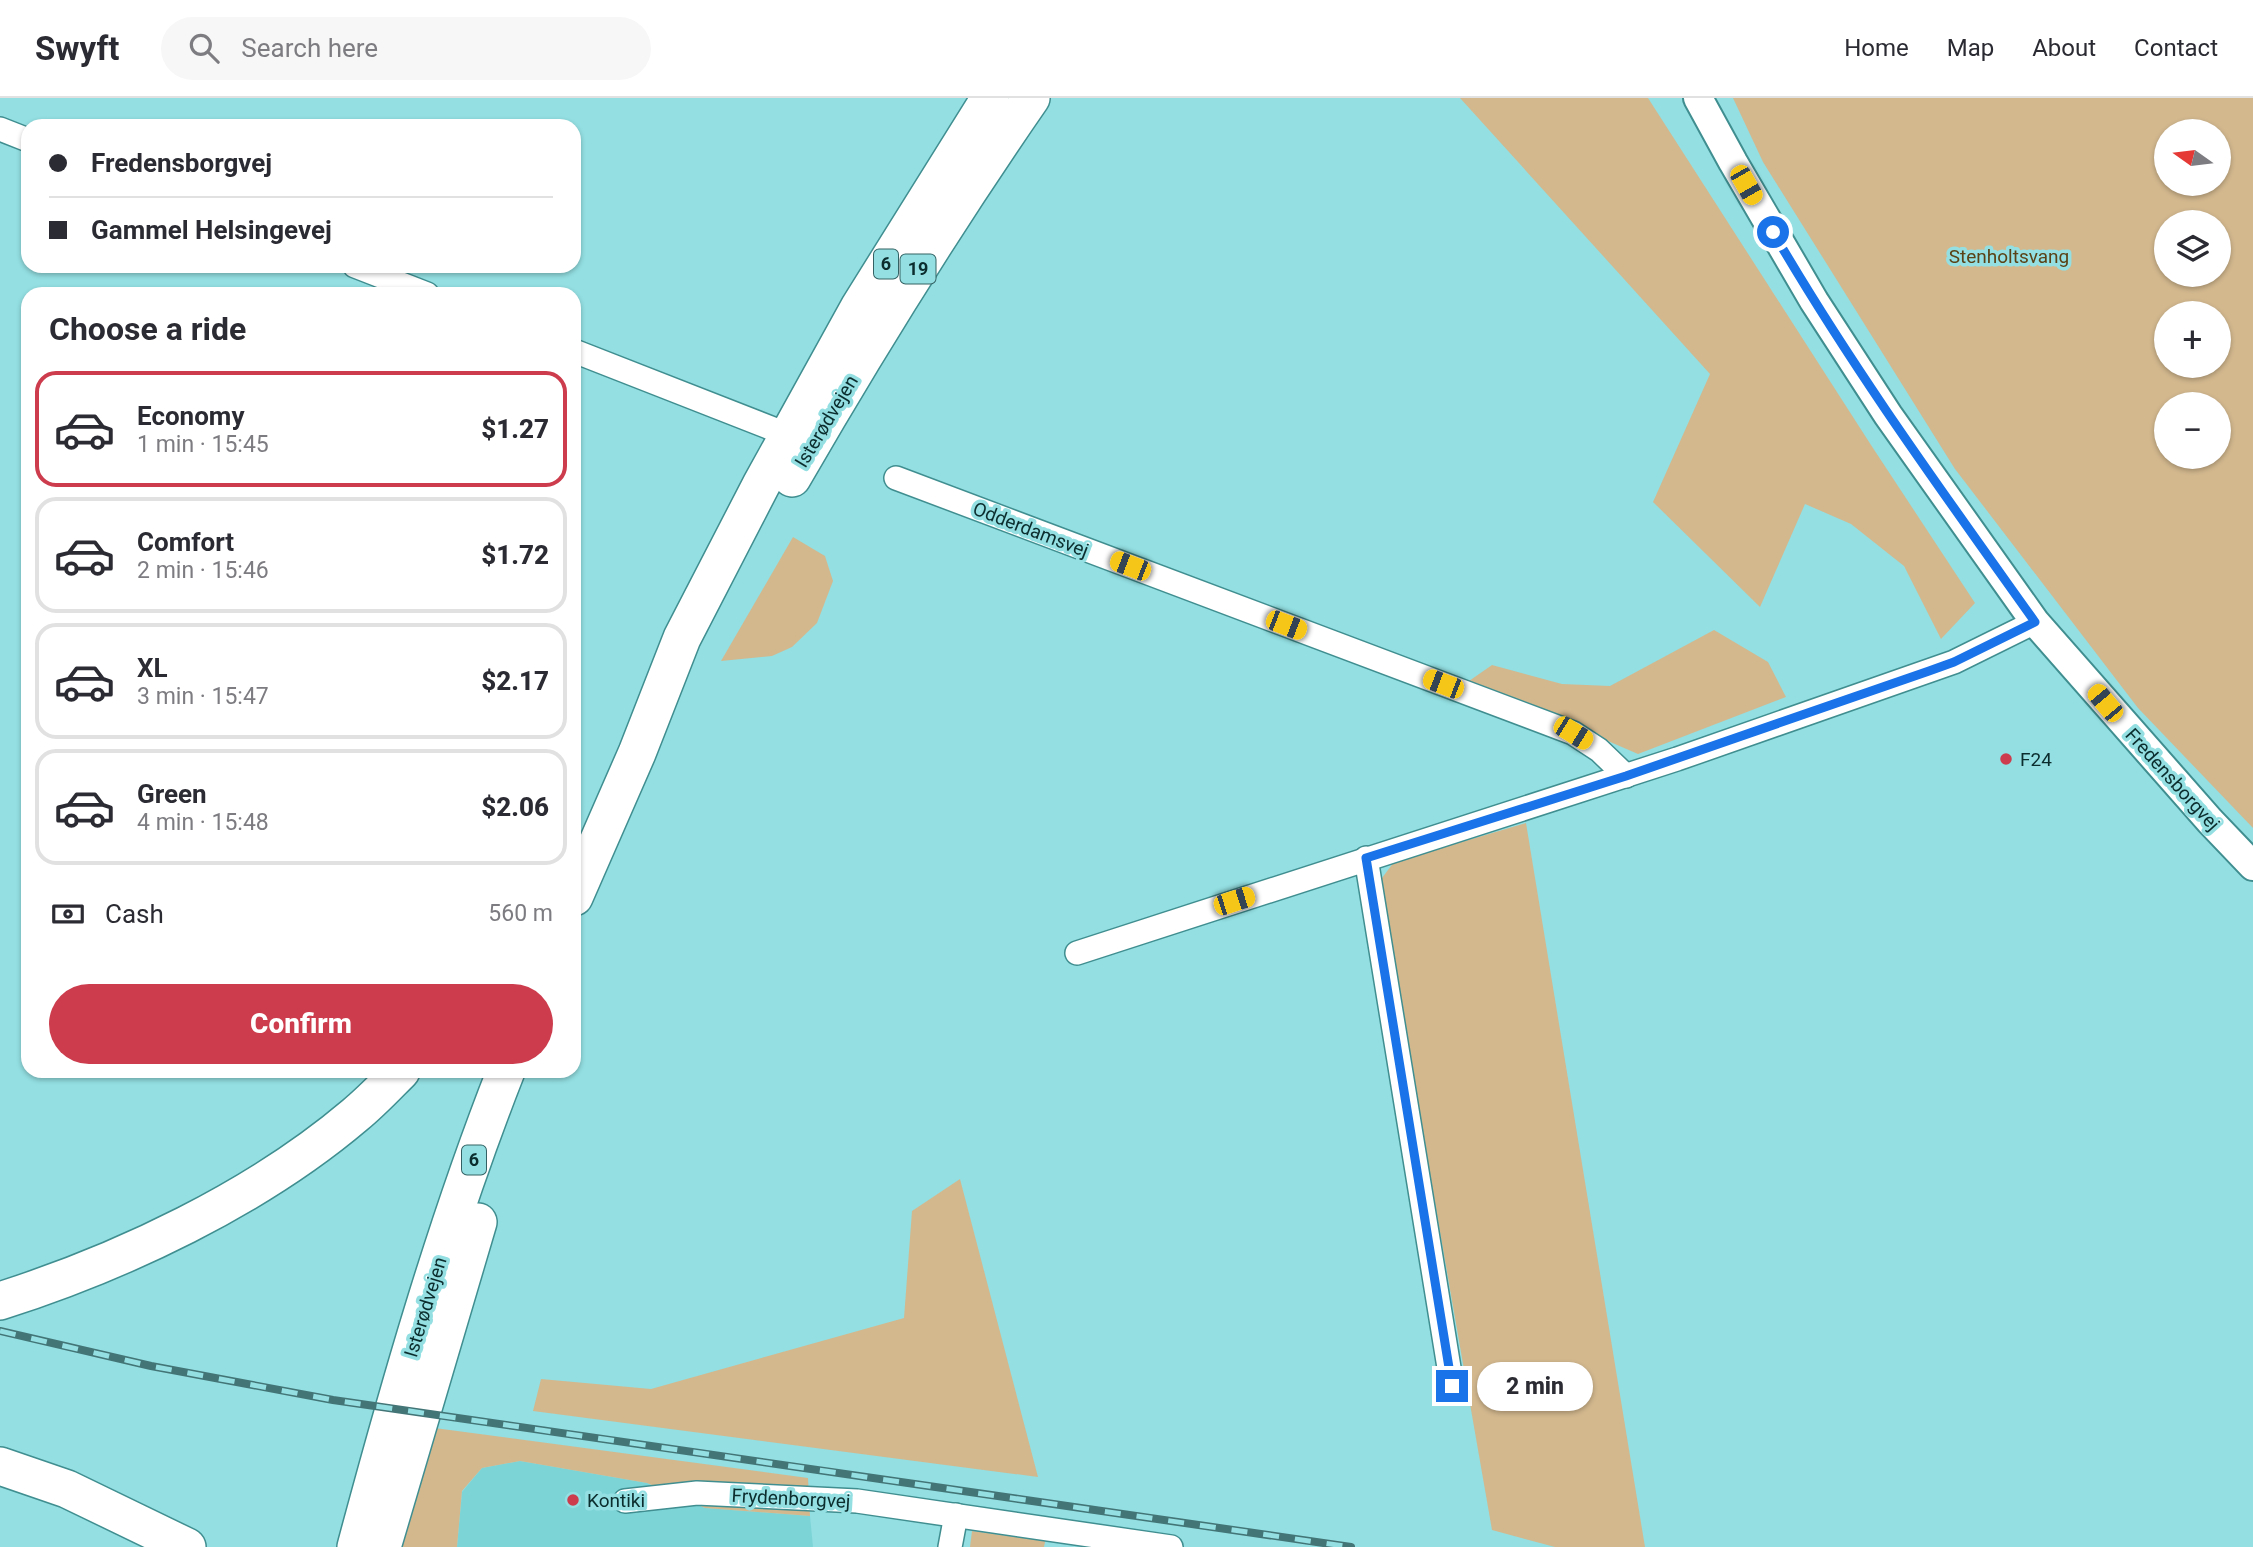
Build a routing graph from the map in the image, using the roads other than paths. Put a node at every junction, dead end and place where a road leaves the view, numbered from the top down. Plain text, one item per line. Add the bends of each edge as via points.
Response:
1 (990, 98) edge
2 (1031, 98) edge
3 (1050, 98) edge
4 (1698, 98) edge
5 (0, 129) edge
6 (21, 137) edge
7 (984, 167) junction
8 (373, 273) edge
9 (409, 287) edge
10 (581, 354) edge
11 (800, 439) junction
12 (897, 478) dead end
13 (2035, 622) junction
14 (682, 638) junction
15 (637, 753) junction
16 (1626, 776) junction
17 (581, 823) edge
18 (1366, 858) junction
19 (2253, 866) edge
20 (581, 881) edge
21 (1077, 953) dead end
22 (394, 1078) edge
23 (504, 1078) edge
24 (523, 1078) edge
25 (0, 1301) edge
26 (1452, 1386) dead end
27 (0, 1466) edge
28 (625, 1501) dead end
29 (957, 1515) junction
30 (187, 1547) edge
31 (356, 1547) edge
32 (382, 1547) edge
33 (950, 1547) edge
34 (1171, 1547) edge

1 - 11 highway, Isterødvejen / 6 via 860,306
2 - 7 highway, Isterødvejen / 19
3 - 7 highway
4 - 13 street, Fredensborgvej via 1821,313
5 - 6 street
7 - 11 highway, Isterødvejen / 19
8 - 9 street
10 - 11 street
11 - 14 highway, Isterødvejen / 6
11 - 15 highway, Isterødvejen / 19 via 779,501 679,693
12 - 16 street, Odderdamsvej via 1573,733
13 - 16 street via 1954,662
13 - 19 street, Fredensborgvej
14 - 15 highway, Isterødvejen / 6
14 - 17 highway
15 - 20 highway, Isterødvejen / 6
16 - 18 street
18 - 21 street
18 - 26 street
22 - 25 highway via 354,1116 294,1160 196,1221 47,1286
23 - 31 highway, Isterødvejen / 6 via 443,1249
24 - 32 highway
27 - 30 highway via 67,1489
28 - 29 street, Frydenborgvej via 697,1493 857,1501
29 - 33 street
29 - 34 street, Frydenborgvej

